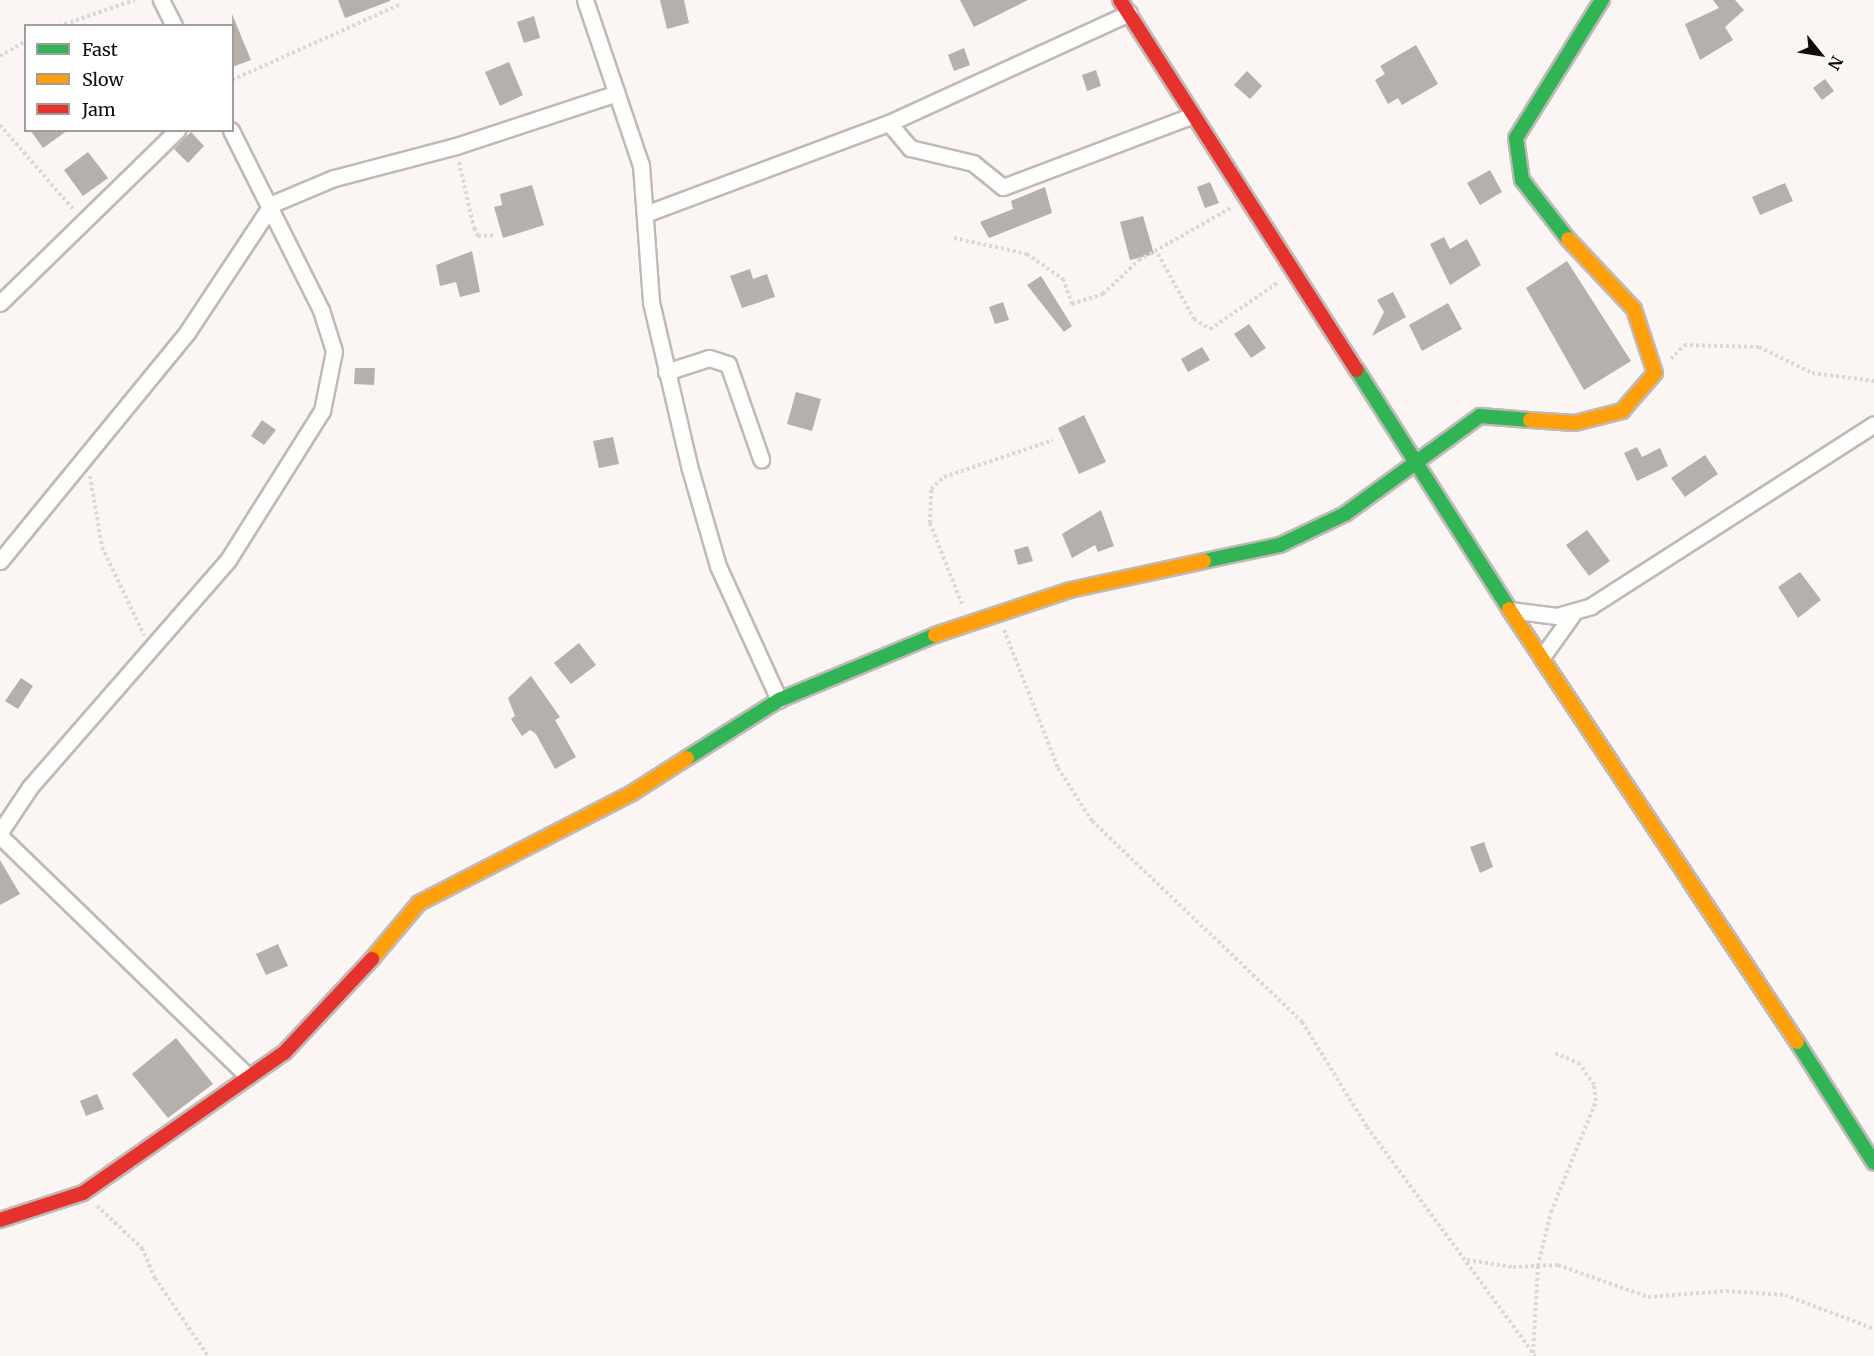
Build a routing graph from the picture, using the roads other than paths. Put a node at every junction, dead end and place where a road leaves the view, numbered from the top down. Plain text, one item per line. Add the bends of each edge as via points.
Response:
1 (161, 0) edge
2 (585, 0) edge
3 (1120, 0) edge
4 (1602, 0) edge
5 (1129, 13) junction
6 (173, 24) edge
7 (617, 93) junction
8 (1191, 116) junction
9 (889, 123) junction
10 (175, 132) edge
11 (232, 132) edge
12 (272, 204) junction
13 (645, 214) junction
14 (0, 303) edge
15 (666, 372) junction
16 (1874, 424) edge
17 (761, 459) dead end
18 (1419, 463) junction
19 (0, 561) edge
20 (1510, 610) junction
21 (1572, 615) junction
22 (1542, 657) junction
23 (779, 700) junction
24 (0, 831) edge
25 (0, 836) edge
26 (247, 1075) junction
27 (1874, 1163) edge
28 (0, 1220) edge

1 - 6 street
2 - 7 street
3 - 5 street
4 - 18 street via 1527,113 1516,138 1515,158 1522,180 1591,270 1634,309 1654,373 1622,411 1575,423 1480,416
5 - 8 street
5 - 9 street
7 - 12 street via 456,146 334,178
7 - 13 street via 641,165
8 - 9 street via 1002,187 973,163 910,148
8 - 18 street
9 - 13 street
10 - 14 street
11 - 12 street
12 - 19 street via 188,331
12 - 24 street via 321,310 334,351 331,382 322,411 228,560 152,652 30,787
13 - 15 street via 651,302
15 - 17 street via 709,358 728,364
15 - 23 street via 718,566
16 - 21 street
18 - 20 street
18 - 23 street via 1345,514 1280,545 1070,590 969,621
20 - 21 street
20 - 22 street
21 - 22 street
22 - 27 street via 1688,871
23 - 26 street via 632,793 418,903 306,1035
25 - 26 street
26 - 28 street via 83,1193

